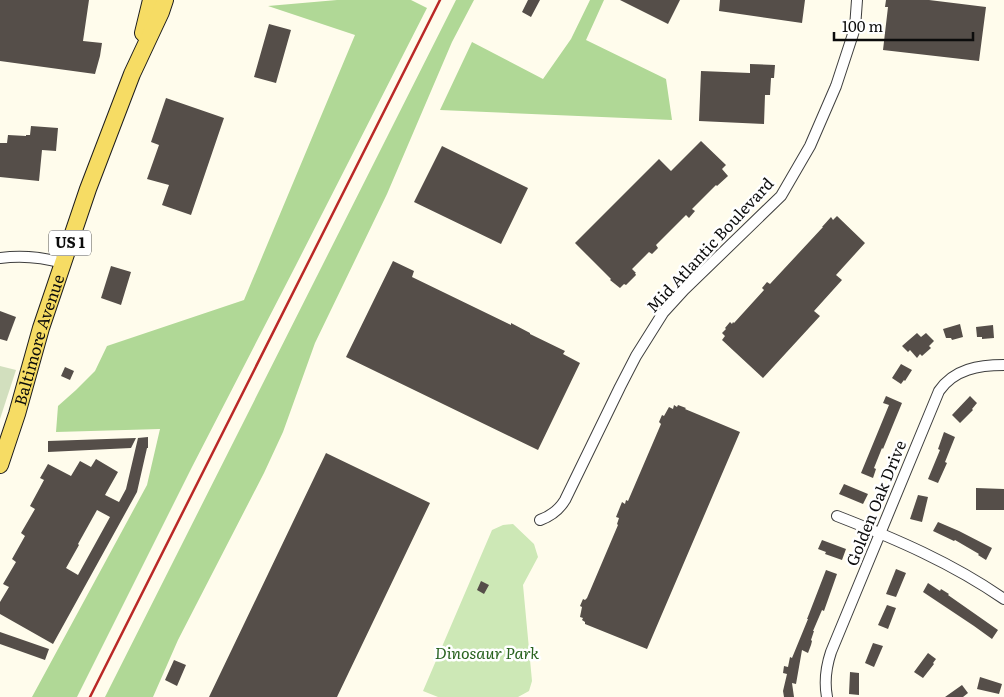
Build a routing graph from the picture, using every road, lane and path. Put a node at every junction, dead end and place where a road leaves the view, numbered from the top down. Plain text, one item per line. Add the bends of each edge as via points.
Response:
1 (151, 0) edge
2 (165, 0) edge
3 (857, 0) edge
4 (132, 74) junction
5 (0, 258) edge
6 (63, 263) junction
7 (1004, 365) edge
8 (0, 465) edge
9 (837, 516) dead end
10 (540, 520) dead end
11 (880, 533) junction
12 (1004, 599) edge
13 (827, 697) edge

1 - 4 main road, Baltimore Avenue / US 1
2 - 4 main road, Baltimore Avenue / US 1
3 - 10 street, Mid Atlantic Boulevard via 854,28 836,86 810,146 781,196 662,313 636,356 565,500 555,512
4 - 6 main road, Baltimore Avenue / US 1
5 - 6 street via 37,257
6 - 8 main road, Baltimore Avenue / US 1
7 - 11 street, Golden Oak Drive via 965,370 943,385
9 - 11 street
11 - 12 street via 949,565
11 - 13 street, Golden Oak Drive via 827,663

